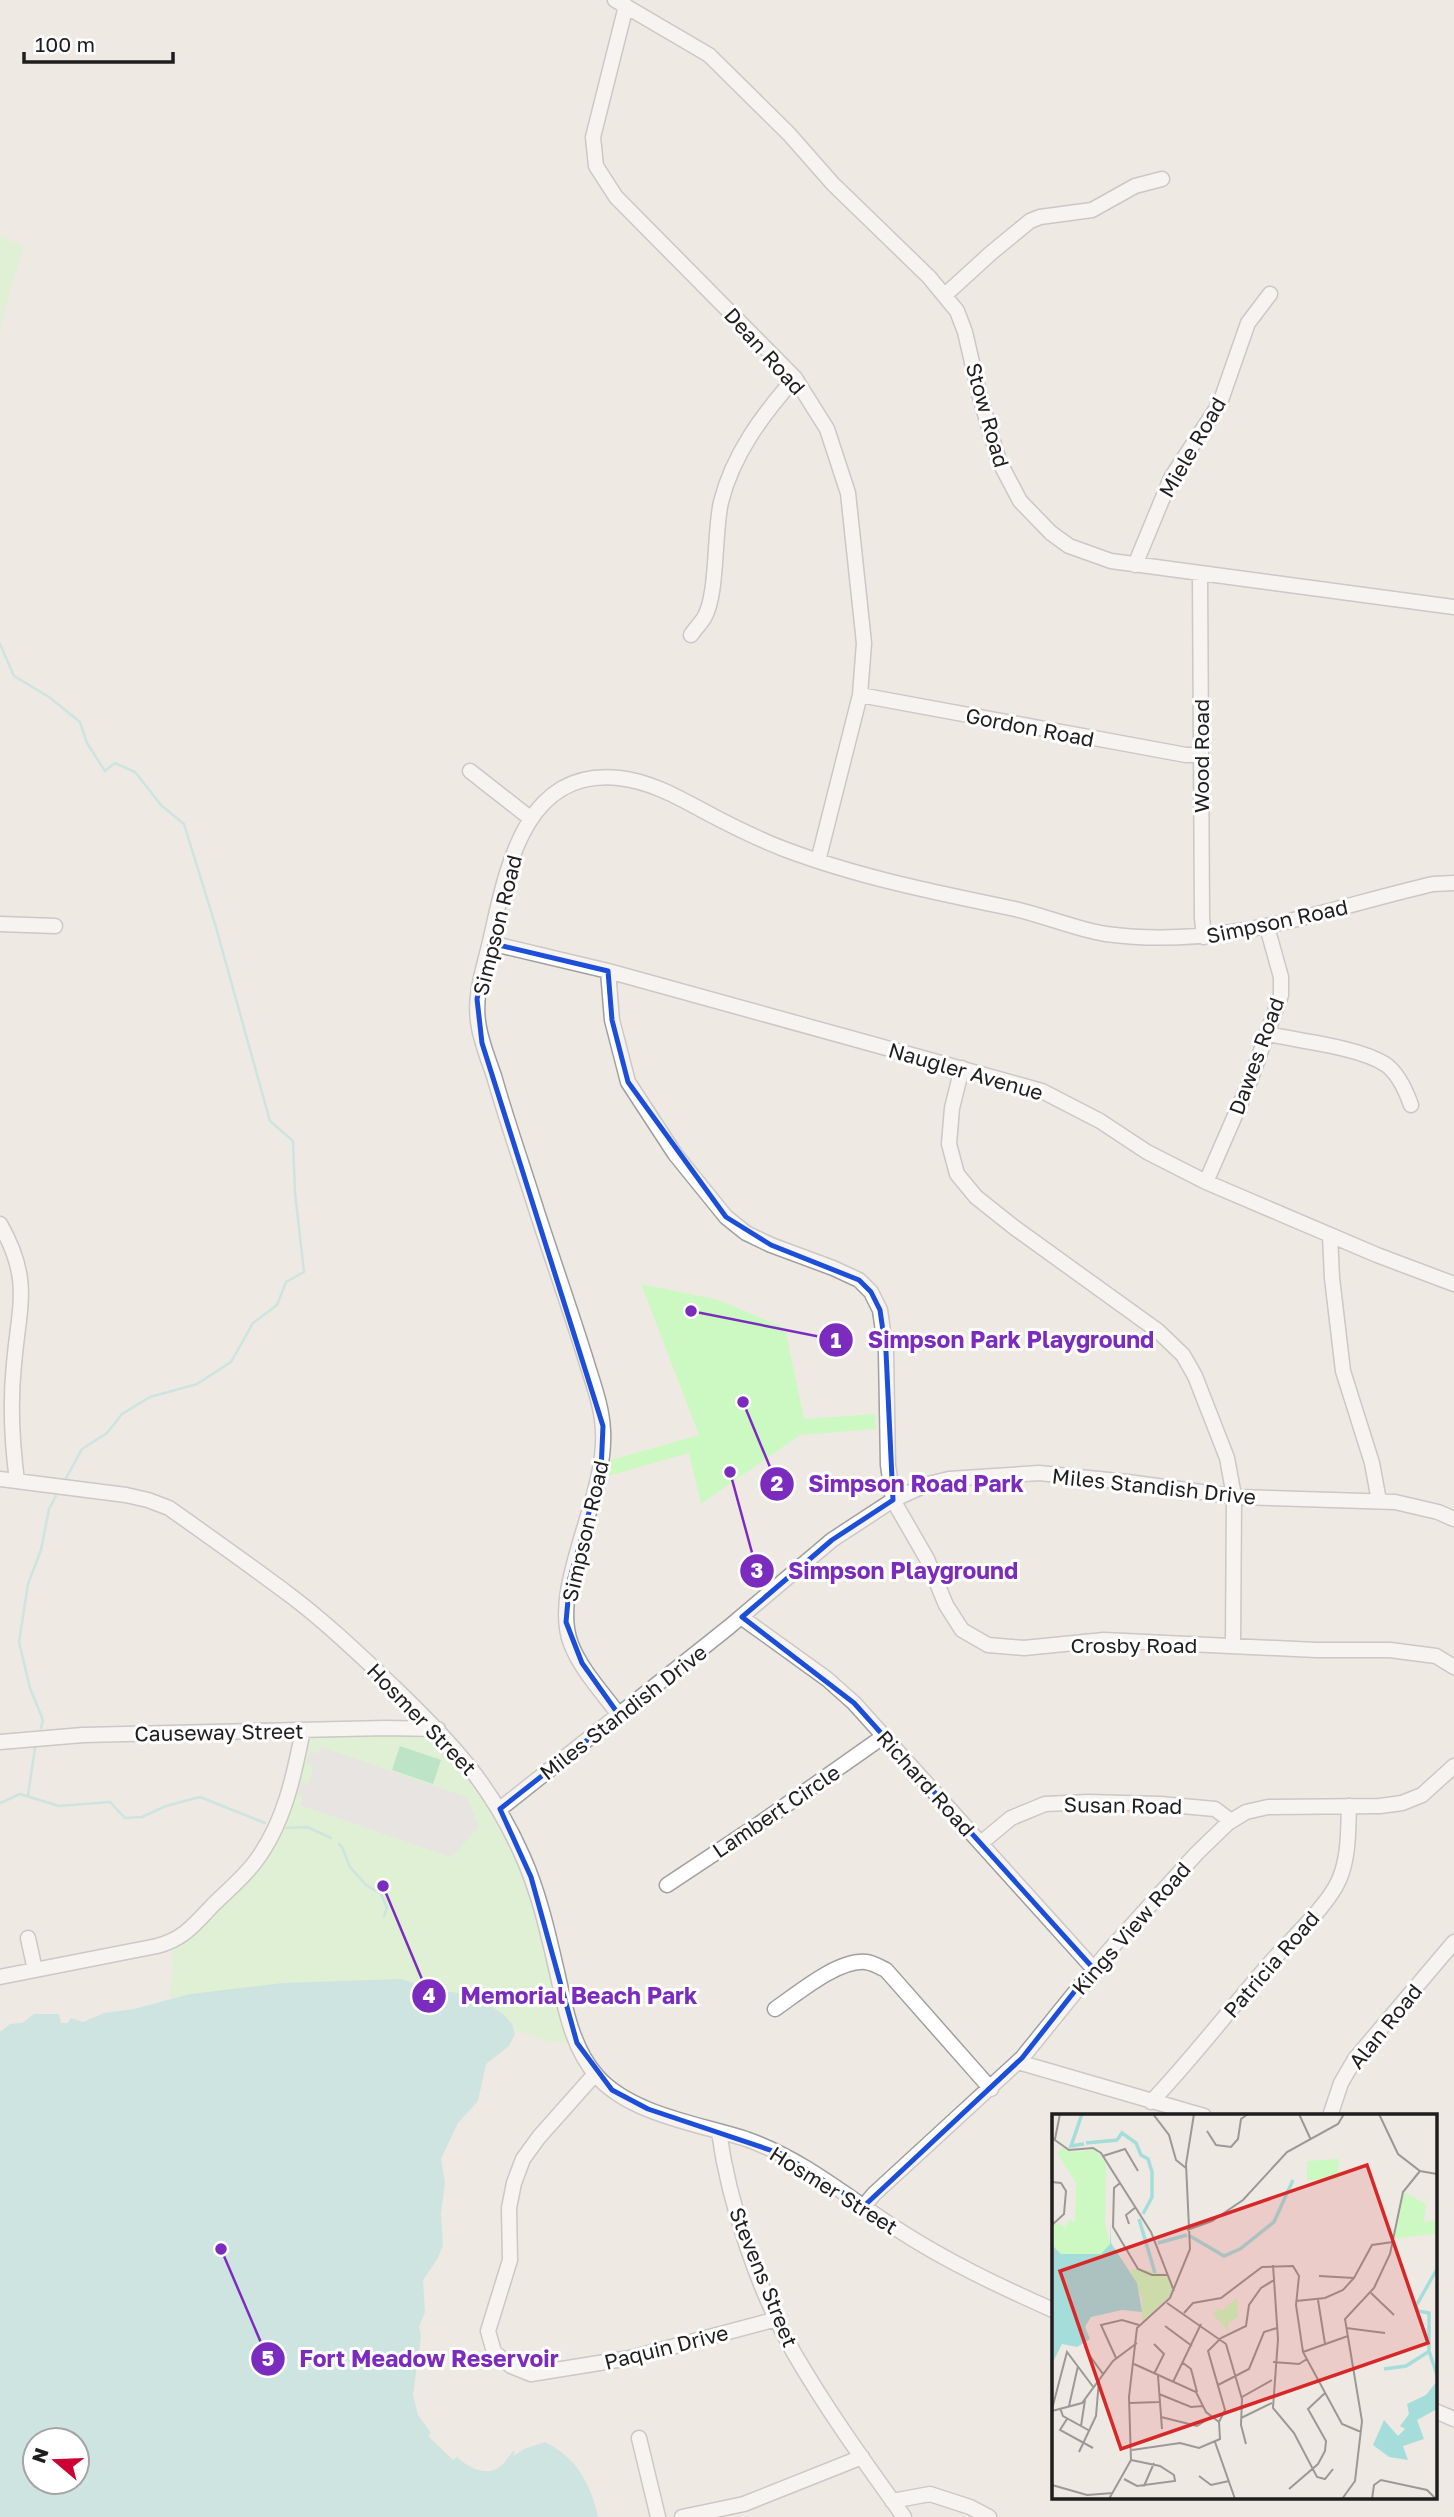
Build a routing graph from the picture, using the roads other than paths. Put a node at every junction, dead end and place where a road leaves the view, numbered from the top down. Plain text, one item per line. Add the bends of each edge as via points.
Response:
1 (626, 6) edge
2 (1162, 178) dead end
3 (1270, 294) dead end
4 (945, 295) junction
5 (795, 378) junction
6 (1135, 565) junction
7 (1200, 574) junction
8 (1454, 607) edge
9 (691, 635) dead end
10 (860, 695) junction
11 (1201, 755) junction
12 (470, 771) dead end
13 (530, 818) junction
14 (818, 861) junction
15 (1454, 883) edge
16 (0, 924) edge
17 (55, 926) dead end
18 (1267, 927) junction
19 (1204, 937) junction
20 (490, 943) junction
21 (608, 971) junction
22 (1268, 1034) junction
23 (962, 1068) junction
24 (1411, 1105) dead end
25 (1206, 1182) junction
26 (0, 1224) edge
27 (1330, 1235) junction
28 (1454, 1284) edge
29 (0, 1479) edge
30 (17, 1481) junction
31 (1234, 1496) junction
32 (893, 1500) junction
33 (1379, 1501) junction
34 (1454, 1519) edge
35 (741, 1617) junction
36 (1233, 1646) junction
37 (1454, 1667) edge
38 (619, 1715) junction
39 (303, 1730) junction
40 (438, 1730) junction
41 (884, 1736) junction
42 (0, 1742) edge
43 (1450, 1771) edge
44 (1454, 1788) edge
45 (1349, 1806) junction
46 (500, 1809) junction
47 (1231, 1821) junction
48 (981, 1843) junction
49 (667, 1885) dead end
50 (28, 1938) dead end
51 (1454, 1942) edge
52 (1093, 1968) junction
53 (35, 1970) junction
54 (0, 1976) edge
55 (775, 2010) dead end
56 (1018, 2062) junction
57 (594, 2074) junction
58 (991, 2088) junction
59 (1151, 2102) junction
60 (1196, 2114) edge
61 (1331, 2114) edge
62 (719, 2132) junction
63 (864, 2206) junction
64 (1052, 2310) edge
65 (777, 2319) junction
66 (1436, 2411) edge
67 (1454, 2419) edge
68 (639, 2438) dead end
69 (862, 2457) junction
70 (892, 2501) junction
71 (658, 2517) edge
72 (682, 2517) edge
73 (904, 2517) edge
74 (989, 2517) edge

1 - 4 street, Stow Road via 726,70
1 - 5 street, Dean Road via 593,137 596,166 616,197
2 - 4 street via 1135,186 1092,210 1030,221
3 - 6 street, Miele Road via 1248,323 1220,403 1171,478
4 - 6 street, Stow Road via 965,332 999,461 1020,501 1069,545
5 - 9 street via 746,442 728,481 708,605
5 - 10 street, Dean Road via 827,429 848,494 864,643
6 - 7 street, Stow Road
7 - 8 street, Stow Road
7 - 11 street, Wood Road
10 - 11 street, Gordon Road
10 - 14 street, Dean Road
11 - 19 street, Wood Road
12 - 13 street
13 - 14 street, Simpson Road via 554,794 574,783 618,778 661,789 750,835
13 - 20 street, Simpson Road via 508,869
14 - 19 street, Simpson Road via 1083,929 1149,938
15 - 18 street, Simpson Road via 1411,889
16 - 17 street
18 - 19 street, Simpson Road
18 - 22 street, Dawes Road via 1281,977 1281,995
20 - 21 street, Naugler Avenue
20 - 38 street, Simpson Road via 477,999 482,1043 567,1297 603,1426 601,1471 570,1578 566,1622 571,1644
21 - 23 street, Naugler Avenue
21 - 32 street via 612,1020 628,1082 675,1154 726,1217 771,1245 859,1280 871,1293 880,1310 886,1352
22 - 24 street via 1360,1054 1386,1065
22 - 25 street, Dawes Road
23 - 25 street, Naugler Avenue via 1059,1098
23 - 31 street via 949,1144 957,1174 976,1197 1158,1331 1183,1355 1227,1458
25 - 27 street, Naugler Avenue
26 - 30 street via 15,1254 22,1298 13,1375 12,1453
27 - 28 street, Naugler Avenue
27 - 33 street via 1343,1371
29 - 30 street, Hosmer Street
30 - 40 street, Hosmer Street via 126,1495 169,1508 294,1598
31 - 32 street, Miles Standish Drive via 1039,1473 950,1479
31 - 33 street, Miles Standish Drive
31 - 36 street
32 - 35 street, Miles Standish Drive via 823,1547
32 - 36 street, Crosby Road via 962,1630 988,1645 1024,1648 1107,1640
33 - 34 street, Miles Standish Drive via 1417,1506
35 - 38 street, Miles Standish Drive
35 - 41 street, Richard Road via 827,1679
36 - 37 street, Crosby Road via 1390,1650 1436,1656
38 - 46 street, Miles Standish Drive
39 - 40 street, Causeway Street
39 - 42 street, Causeway Street via 83,1735
39 - 53 street via 285,1805 264,1849 185,1934 172,1942
40 - 46 street, Hosmer Street via 477,1774
41 - 48 street, Richard Road
41 - 49 street, Lambert Circle
43 - 44 street
43 - 45 street, Kings View Road via 1422,1795 1402,1803
45 - 47 street, Kings View Road via 1268,1807
45 - 59 street, Patricia Road via 1345,1858 1326,1901
46 - 57 street, Hosmer Street via 531,1877 577,2043
47 - 48 street, Susan Road via 1215,1809 1100,1802 1045,1804 1011,1818
47 - 52 street, Kings View Road
48 - 52 street, Richard Road
50 - 53 street
51 - 61 street, Alan Road via 1355,2059
52 - 56 street, Kings View Road
53 - 54 street
55 - 58 street via 850,1963 867,1962 886,1970
56 - 58 street, Kings View Road
56 - 59 street
57 - 62 street, Hosmer Street via 633,2103
57 - 65 street, Paquin Drive via 539,2137 523,2159 514,2183 509,2208 510,2260 488,2331 494,2352 531,2374 630,2358
58 - 63 street, Kings View Road
59 - 60 street
62 - 63 street, Hosmer Street via 782,2154
62 - 65 street, Stevens Street via 735,2208
63 - 64 street, Hosmer Street via 971,2273
65 - 69 street, Stevens Street
66 - 67 street
68 - 71 street
69 - 70 street, Stevens Street
69 - 72 street via 744,2504
70 - 73 street, Stevens Street
70 - 74 street via 930,2494

